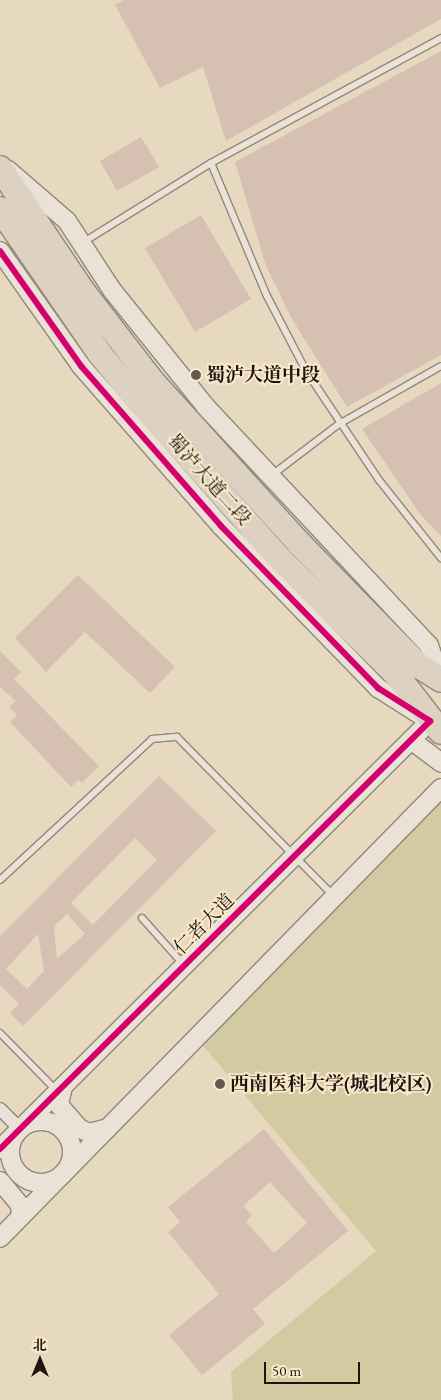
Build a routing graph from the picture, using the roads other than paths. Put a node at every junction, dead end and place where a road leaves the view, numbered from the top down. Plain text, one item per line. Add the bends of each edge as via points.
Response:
1 (441, 38) edge
2 (212, 163) junction
3 (0, 164) edge
4 (0, 168) edge
5 (0, 209) edge
6 (82, 244) junction
7 (2, 258) edge
8 (441, 366) edge
9 (339, 424) junction
10 (269, 477) junction
11 (441, 558) edge
12 (441, 679) edge
13 (437, 727) edge
14 (411, 740) junction
15 (441, 763) edge
16 (441, 788) edge
17 (293, 857) junction
18 (0, 880) edge
19 (335, 896) junction
20 (142, 918) dead end
21 (184, 965) junction
22 (0, 1033) edge
23 (60, 1089) junction
24 (0, 1109) edge
25 (108, 1128) junction
26 (20, 1129) junction
27 (0, 1149) edge
28 (61, 1176) junction
29 (0, 1181) edge
30 (21, 1216) junction
31 (0, 1238) edge

1 - 2 lane
2 - 6 lane
2 - 9 lane via 267,296 306,371
3 - 6 street via 67,221
4 - 12 highway, 蜀泸大道二段 via 82,290 152,381 223,463 312,557 419,666
5 - 13 highway, 蜀泸大道二段 via 100,354 136,398 280,559 396,674
6 - 10 street via 148,337
7 - 13 street via 81,366 221,526 378,688
8 - 9 lane
9 - 10 lane
9 - 11 lane
10 - 12 street via 429,645
13 - 14 street, 仁者大道
14 - 15 street
14 - 17 street, 仁者大道
16 - 19 street
17 - 18 lane via 177,737 152,738
17 - 19 lane
17 - 21 street, 仁者大道
19 - 25 street
20 - 21 lane
21 - 23 street, 仁者大道
22 - 23 lane
23 - 25 street via 60,1105 79,1128 89,1133
23 - 26 street, 仁者大道
24 - 26 street
25 - 28 street
26 - 27 street, 仁者大道
26 - 28 street via 10,1150 18,1172 35,1182 48,1182
26 - 28 street via 41,1121 56,1124 67,1134 72,1156
28 - 30 street
29 - 30 street via 20,1205
30 - 31 street

